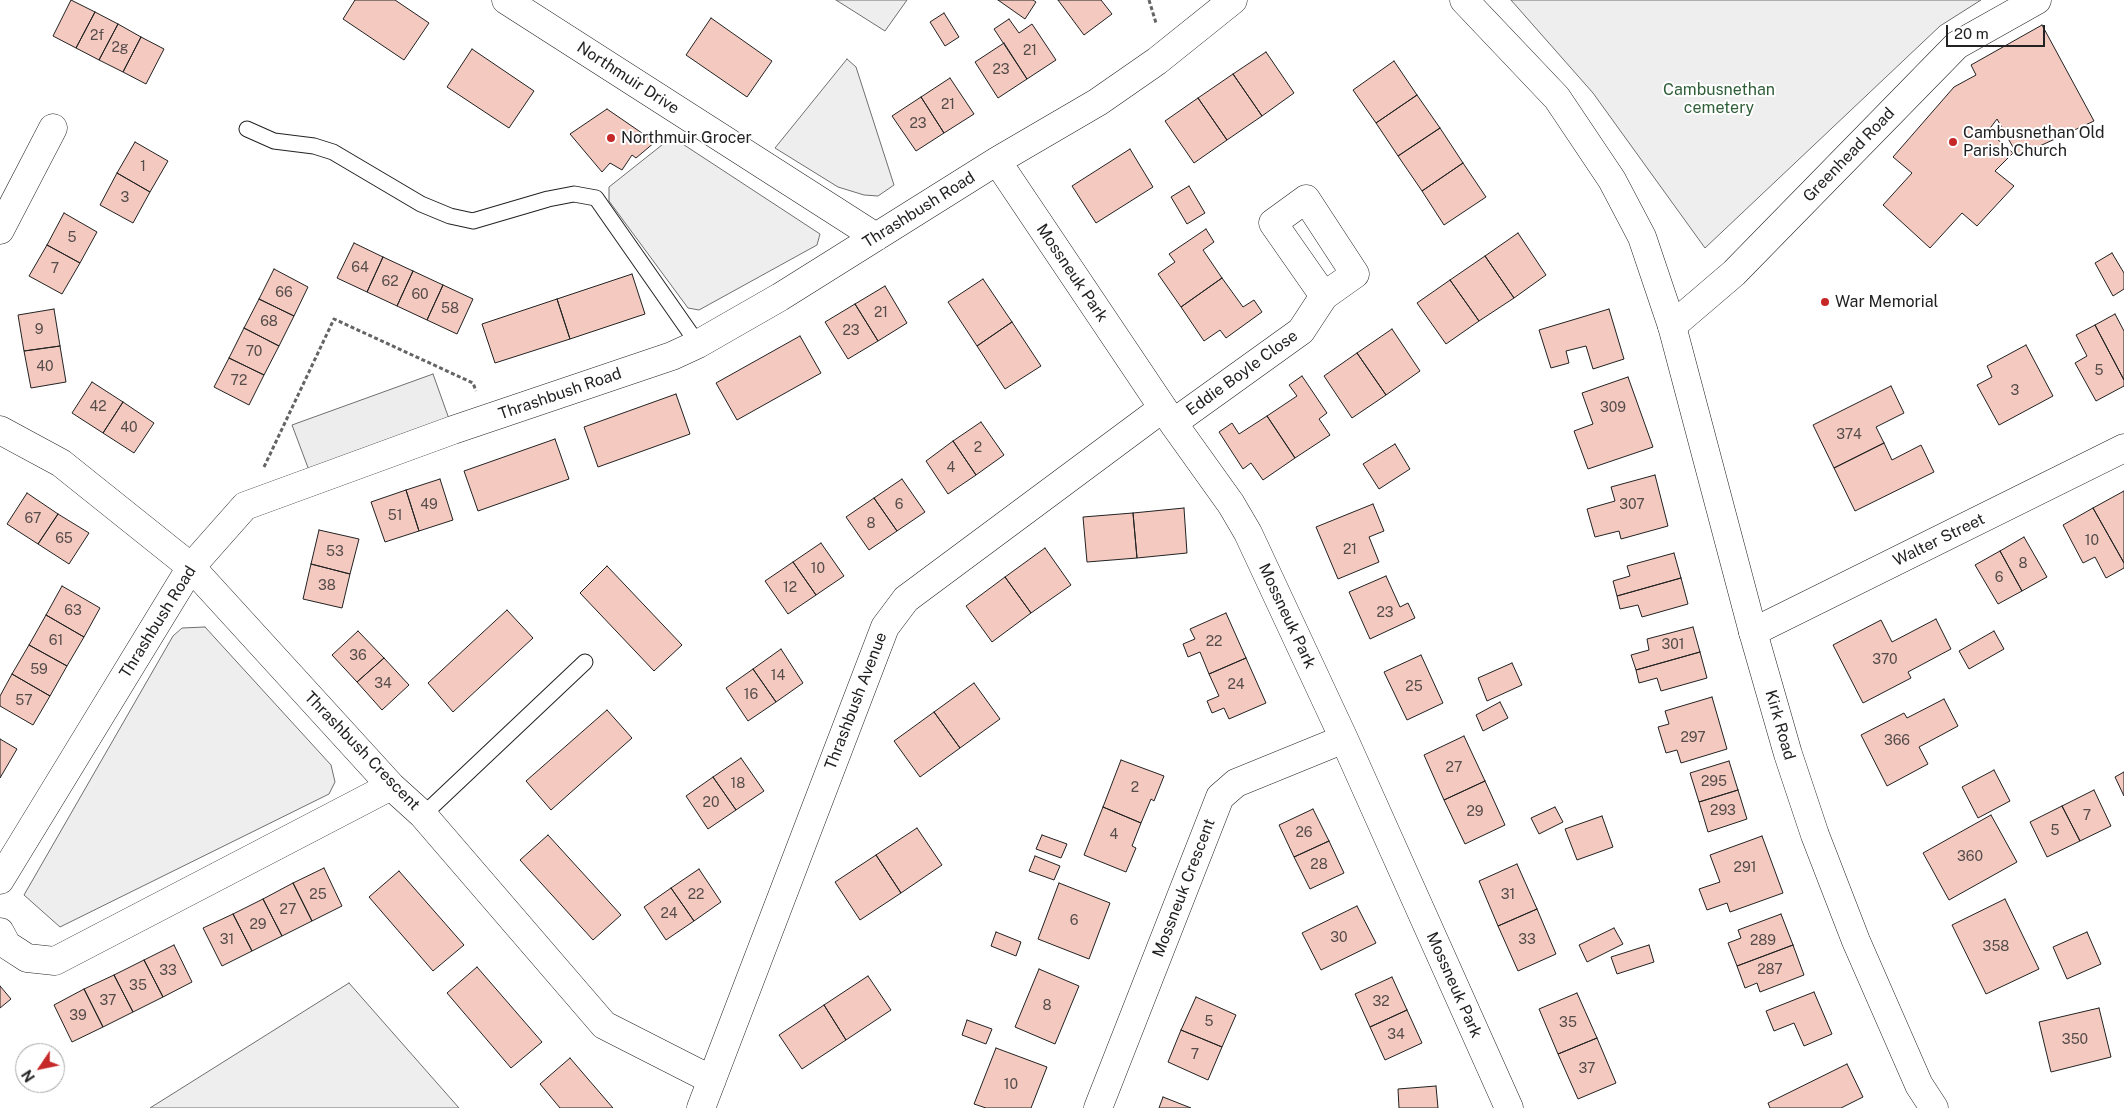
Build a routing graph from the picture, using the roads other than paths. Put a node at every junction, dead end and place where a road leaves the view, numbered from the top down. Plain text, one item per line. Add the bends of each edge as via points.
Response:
1 (506, 0) edge
2 (1233, 0) edge
3 (1464, 0) edge
4 (2037, 0) edge
5 (53, 128) dead end
6 (247, 129) dead end
7 (997, 161) junction
8 (0, 230) edge
9 (876, 237) junction
10 (1324, 296) dead end
11 (1672, 326) junction
12 (698, 344) junction
13 (1168, 415) junction
14 (0, 430) edge
15 (2124, 448) edge
16 (191, 567) junction
17 (1753, 632) junction
18 (585, 662) dead end
19 (1344, 739) junction
20 (392, 786) junction
21 (423, 815) junction
22 (0, 880) edge
23 (0, 932) edge
24 (712, 1080) junction
25 (701, 1108) edge
26 (1098, 1108) edge
27 (1509, 1108) edge
28 (1934, 1108) edge

1 - 9 street, Northmuir Drive
2 - 7 street, Thrashbush Road via 1157,62
3 - 11 street, Kirk Road via 1557,98 1612,180 1642,237
4 - 11 street, Greenhead Road via 1957,45 1734,273
5 - 8 street
6 - 12 lane via 274,141 333,152 421,204 473,221 574,194 596,198
7 - 9 street, Thrashbush Road
7 - 13 street, Mossneuk Park
9 - 12 street, Thrashbush Road
10 - 13 street, Eddie Boyle Close via 1301,331
11 - 17 street, Kirk Road
12 - 16 street, Thrashbush Road via 672,356 245,506
13 - 19 street, Mossneuk Park via 1248,533
13 - 24 street, Thrashbush Avenue via 906,599 885,626
14 - 16 street, Thrashbush Crescent via 61,463
15 - 17 street, Walter Street
16 - 20 street, Thrashbush Crescent
16 - 22 street, Thrashbush Road
17 - 28 street, Kirk Road via 1815,835 1860,950 1919,1085
18 - 21 lane
19 - 26 street, Mossneuk Crescent via 1236,783 1220,797
19 - 27 street, Mossneuk Park
20 - 21 street, Thrashbush Crescent
20 - 23 street via 55,961 27,958 8,945
21 - 24 street, Thrashbush Crescent via 604,1024
24 - 25 street, Thrashbush Avenue

